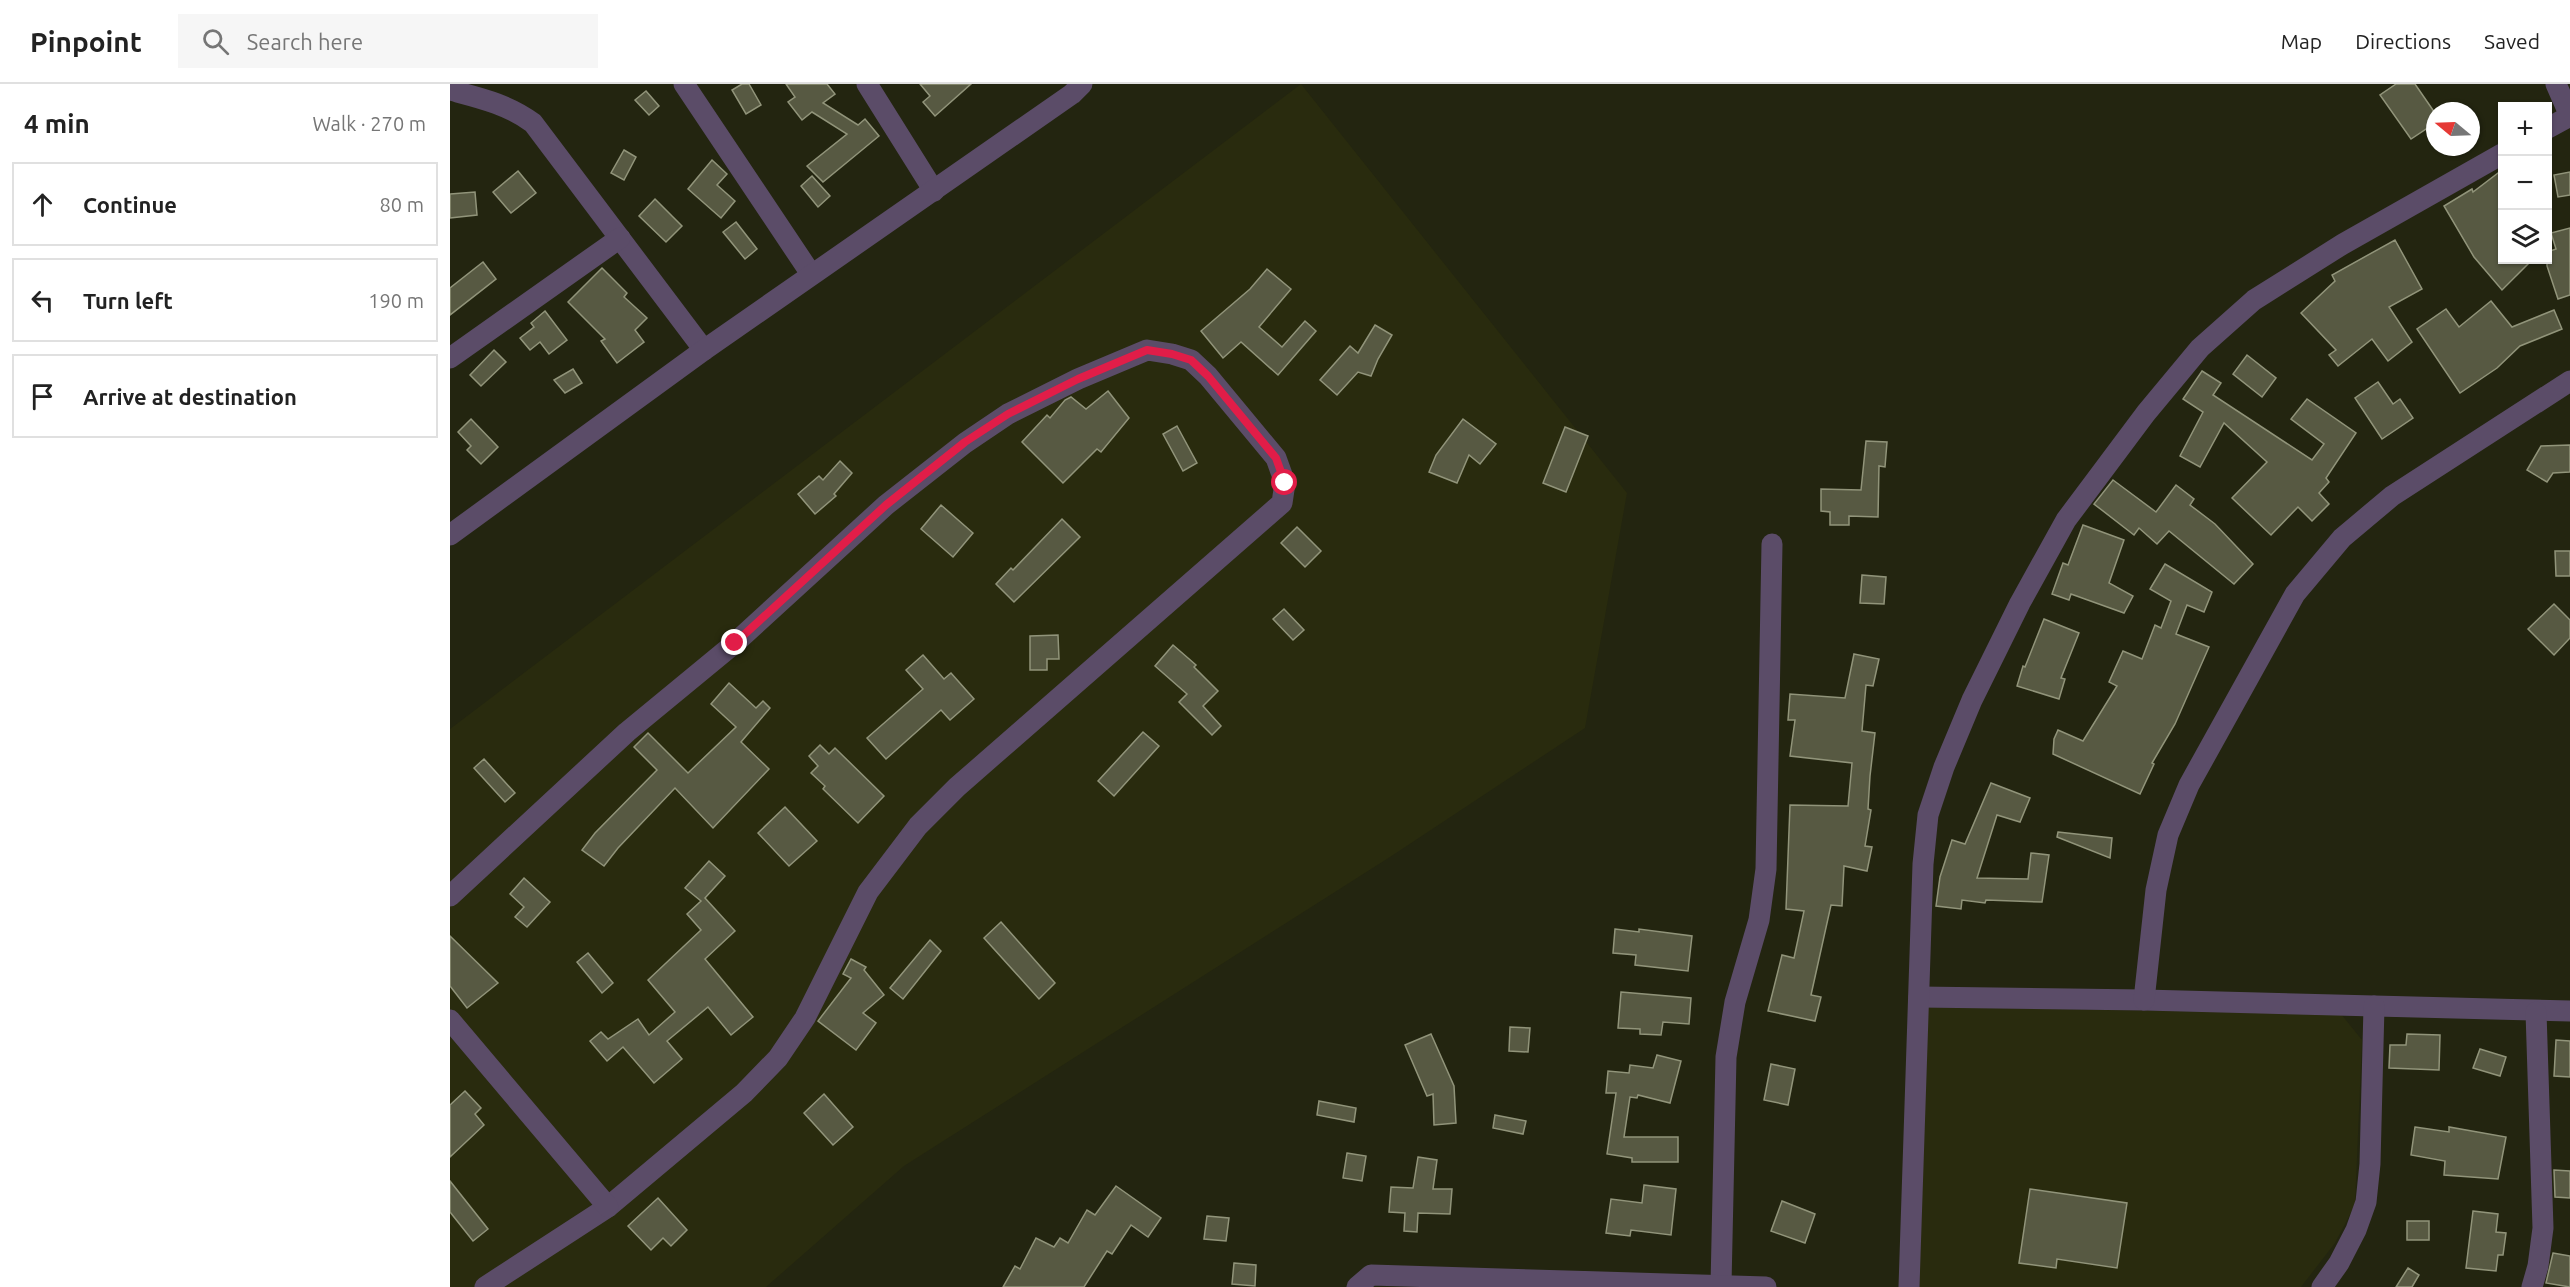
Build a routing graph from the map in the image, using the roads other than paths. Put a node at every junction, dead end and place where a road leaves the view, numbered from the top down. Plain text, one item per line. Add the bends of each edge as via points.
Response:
1 (684, 84) edge
2 (867, 84) edge
3 (2556, 84) edge
4 (1073, 87) edge
5 (450, 90) edge
6 (2570, 116) edge
7 (2552, 125) edge
8 (2498, 156) edge
9 (934, 191) junction
10 (620, 238) junction
11 (812, 274) junction
12 (704, 350) junction
13 (450, 358) edge
14 (2570, 381) edge
15 (450, 535) edge
16 (1772, 544) dead end
17 (450, 896) edge
18 (1919, 997) junction
19 (2144, 1000) junction
20 (2374, 1006) junction
21 (2570, 1011) edge
22 (2536, 1012) junction
23 (450, 1020) edge
24 (608, 1207) junction
25 (1598, 1285) edge
26 (1720, 1285) junction
27 (485, 1287) edge
28 (1357, 1287) edge
29 (1766, 1287) edge
30 (1904, 1287) edge
31 (2322, 1287) edge
32 (2532, 1287) edge

1 - 11 street
2 - 9 street
3 - 6 street
4 - 9 street
5 - 10 street via 515,110 533,123
6 - 7 street
8 - 18 street via 2343,244 2254,300 2200,348 2066,520 1972,700 1928,815
9 - 11 street
10 - 12 street
10 - 13 street
11 - 12 street
12 - 15 street
14 - 19 street via 2392,496 2342,538 2295,594 2189,785 2168,835 2156,890
16 - 26 street via 1766,869 1759,920 1735,1002 1726,1057
17 - 24 street via 627,732 735,643 886,505 965,442 1008,414 1147,350 1172,354 1191,360 1208,376 1276,458 1285,483 1282,503 957,787 918,826 868,892 805,1018 778,1058 744,1093
18 - 19 street
18 - 30 street
19 - 20 street
20 - 22 street
20 - 31 street via 2366,1202 2339,1263
21 - 22 street
22 - 32 street via 2543,1228
23 - 24 street
24 - 27 street
25 - 26 street
25 - 28 street via 1371,1275
26 - 29 street

